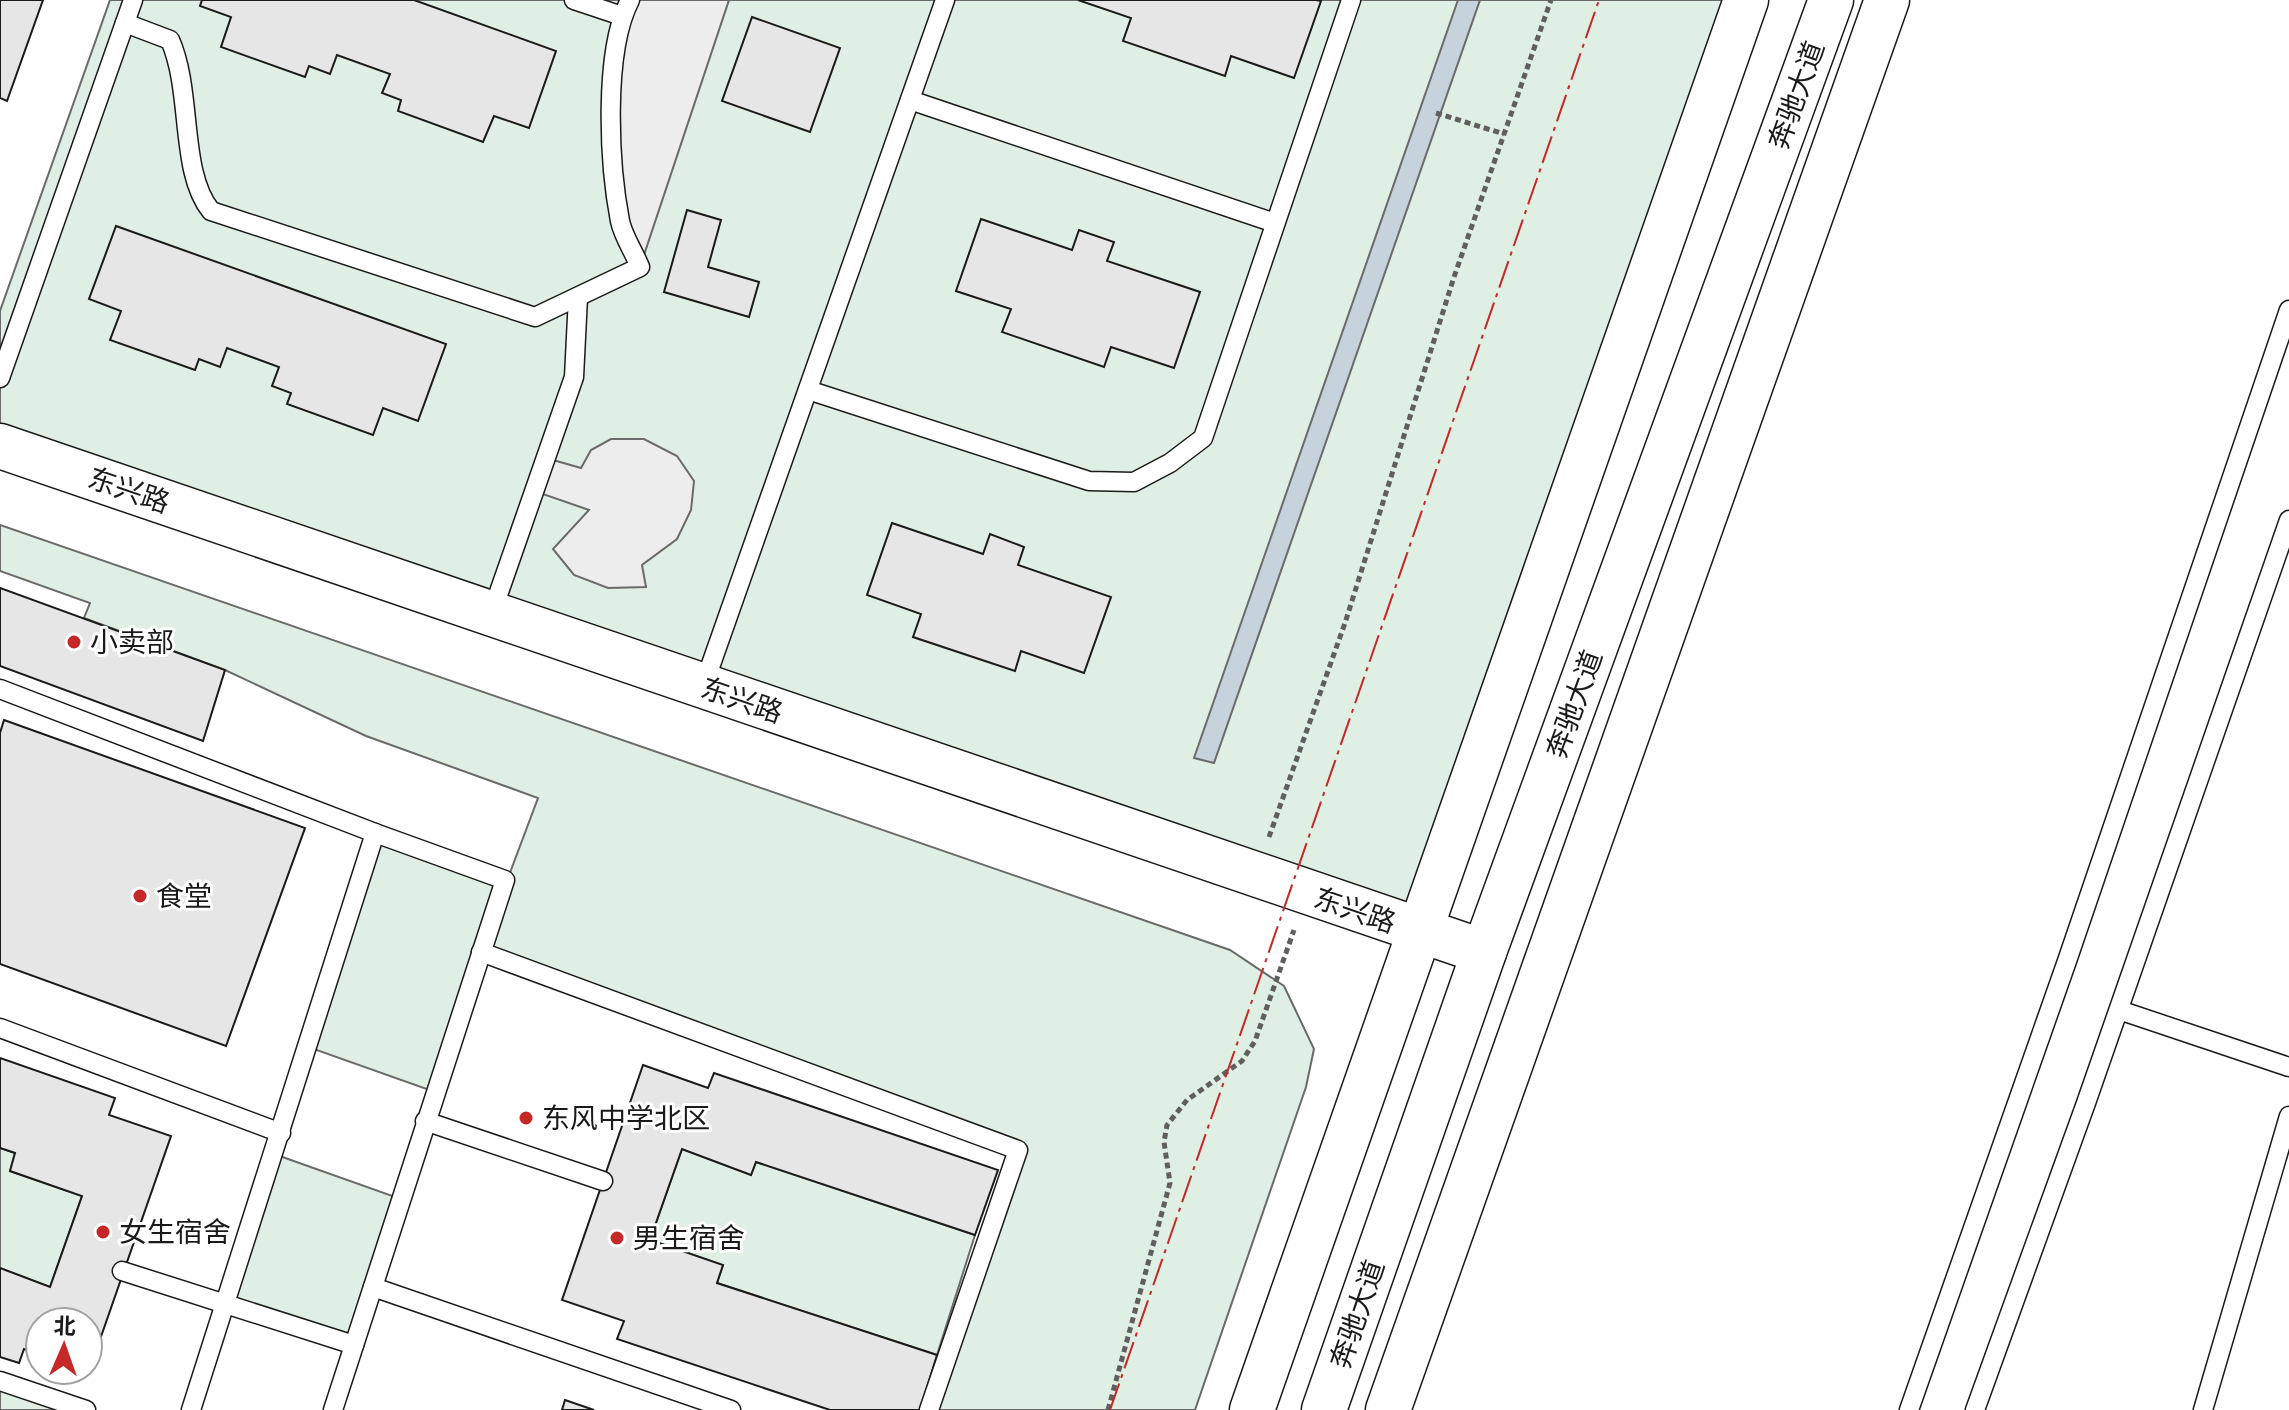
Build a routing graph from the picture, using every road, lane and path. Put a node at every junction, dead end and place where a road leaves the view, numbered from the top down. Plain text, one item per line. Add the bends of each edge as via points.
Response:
1 (133, 0) edge
2 (574, 0) edge
3 (945, 0) edge
4 (1351, 0) edge
5 (1551, 0) edge
6 (1746, 0) edge
7 (1831, 0) edge
8 (1887, 0) edge
9 (626, 8) edge
10 (125, 23) junction
11 (910, 100) junction
12 (1436, 113) dead end
13 (1504, 134) junction
14 (1275, 223) junction
15 (578, 297) junction
16 (2289, 310) edge
17 (0, 378) edge
18 (808, 390) junction
19 (0, 446) edge
20 (2289, 520) edge
21 (491, 615) junction
22 (703, 687) junction
23 (0, 689) edge
24 (375, 833) junction
25 (1255, 876) junction
26 (1309, 894) junction
27 (1420, 932) junction
28 (481, 952) junction
29 (1484, 952) junction
30 (2119, 1010) junction
31 (0, 1028) edge
32 (2289, 1067) edge
33 (2289, 1116) edge
34 (425, 1121) junction
35 (281, 1133) junction
36 (603, 1181) dead end
37 (122, 1271) dead end
38 (373, 1287) junction
39 (225, 1304) junction
40 (354, 1345) junction
41 (0, 1381) edge
42 (1331, 1408) edge
43 (86, 1410) edge
44 (191, 1410) edge
45 (333, 1410) edge
46 (731, 1410) edge
47 (929, 1410) edge
48 (1108, 1410) edge
49 (1252, 1410) edge
50 (1388, 1410) edge
51 (1909, 1410) edge
52 (1975, 1410) edge
53 (2203, 1410) edge

1 - 10 lane
2 - 9 lane
3 - 11 lane
4 - 14 lane
5 - 13 path
6 - 27 street
7 - 29 street, 奔驰大道
8 - 50 street
9 - 15 lane via 611,96 614,164 621,224 640,267
10 - 15 lane via 170,40 182,65 197,194 211,211 535,317
10 - 17 lane
11 - 14 lane
11 - 18 lane
12 - 13 path
13 - 25 path via 1345,623
14 - 18 lane via 1203,438 1134,482 1089,481
15 - 21 lane via 574,377
16 - 51 lane
18 - 22 lane
19 - 21 street, 东兴路
20 - 30 lane
21 - 22 street, 东兴路
22 - 25 street, 东兴路
23 - 24 lane
24 - 28 lane via 505,880
24 - 35 lane
25 - 26 street, 东兴路
26 - 27 street, 东兴路
26 - 48 path via 1255,1041 1242,1061 1187,1100 1167,1125 1170,1183
27 - 29 street, 东兴路
27 - 49 street
28 - 34 lane
28 - 47 lane via 1018,1150
29 - 42 street, 奔驰大道
30 - 32 lane
30 - 52 lane
31 - 35 lane
33 - 53 lane
34 - 36 lane
34 - 38 lane
35 - 39 lane
37 - 39 lane
38 - 40 lane
38 - 46 lane
39 - 40 lane
39 - 44 lane
40 - 45 lane
41 - 43 lane

